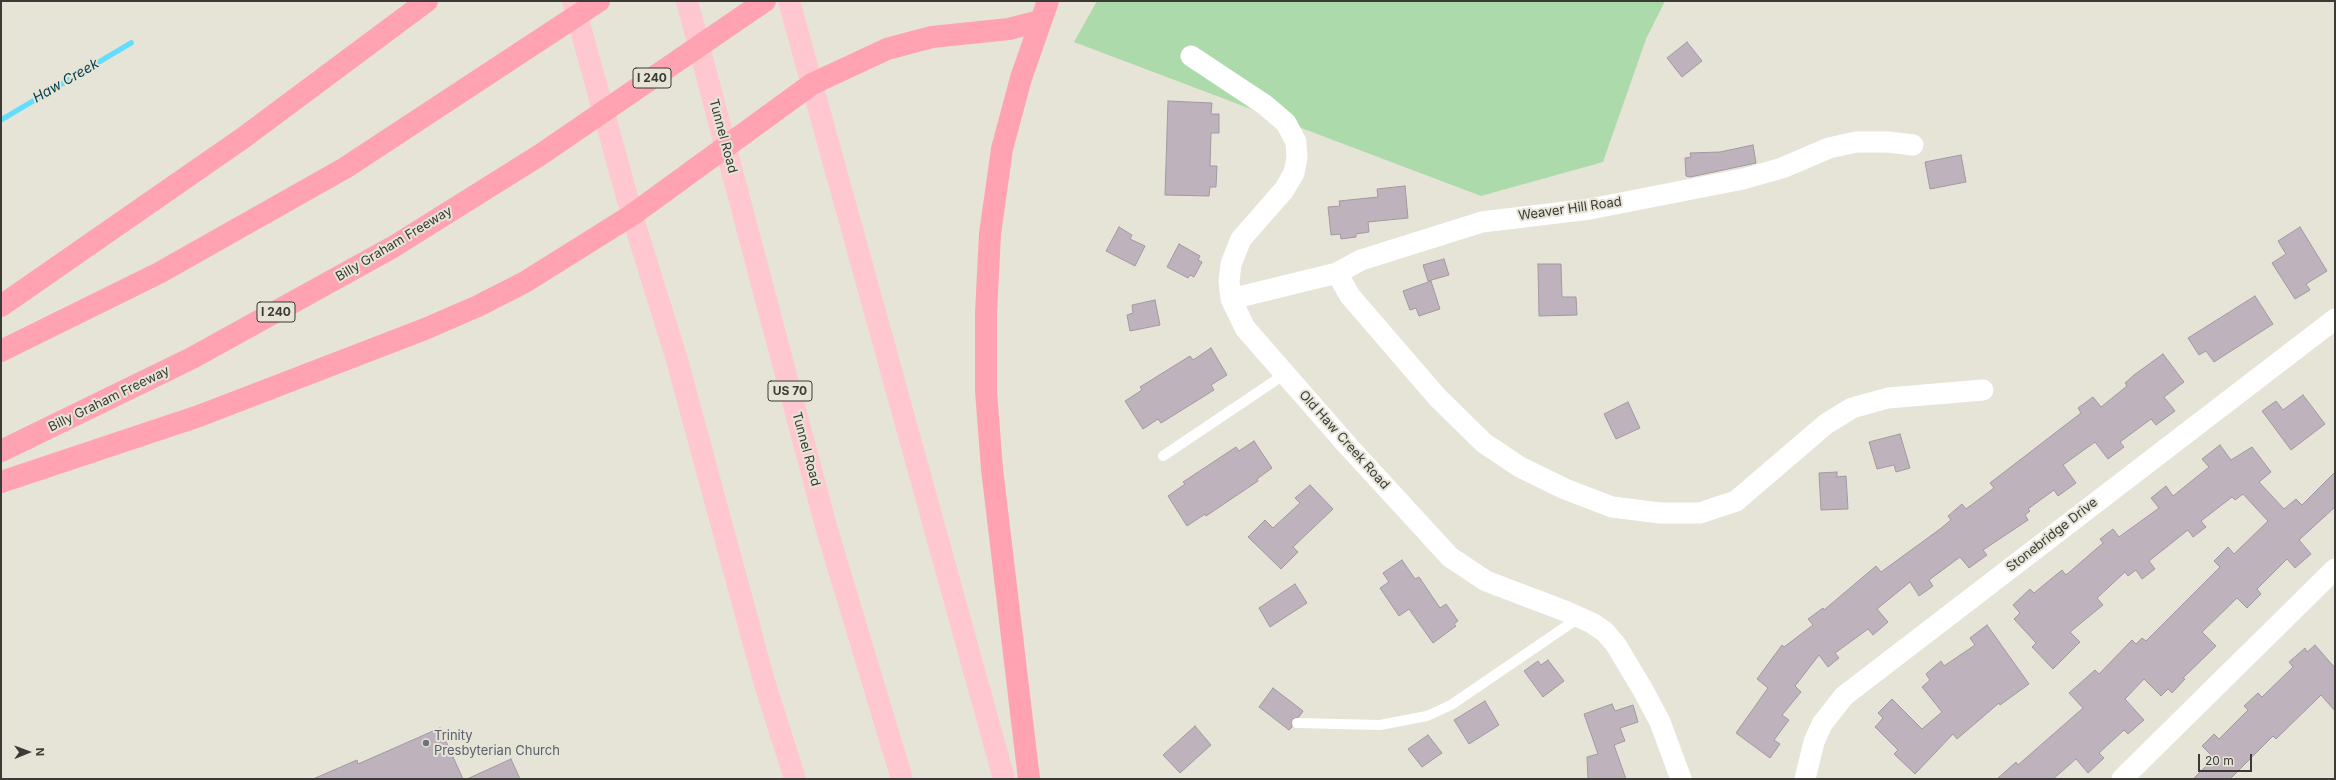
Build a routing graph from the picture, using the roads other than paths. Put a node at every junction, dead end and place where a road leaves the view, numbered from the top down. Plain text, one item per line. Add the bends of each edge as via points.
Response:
1 (427, 1) edge
2 (573, 1) edge
3 (599, 1) edge
4 (687, 1) edge
5 (765, 1) edge
6 (789, 1) edge
7 (1044, 11) edge
8 (1191, 56) dead end
9 (812, 84) junction
10 (1913, 145) dead end
11 (632, 215) junction
12 (1337, 273) junction
13 (1231, 299) junction
14 (1, 306) edge
15 (2335, 319) edge
16 (1, 351) edge
17 (1285, 374) junction
18 (1983, 390) dead end
19 (1, 451) edge
20 (1164, 456) dead end
21 (1, 482) edge
22 (2335, 569) edge
23 (1580, 617) junction
24 (1297, 723) dead end
25 (795, 779) edge
26 (902, 779) edge
27 (1004, 779) edge
28 (1029, 779) edge
29 (1681, 779) edge
30 (1805, 779) edge
31 (2122, 779) edge

1 - 14 highway via 243,138
2 - 11 main road
3 - 16 highway via 345,168 159,273
4 - 26 main road, Tunnel Road / US 70 via 827,530
5 - 19 highway, Billy Graham Freeway / I 240 via 540,155 392,247 192,358
6 - 9 main road
7 - 9 highway via 1009,29 975,31 887,49
7 - 28 highway via 1002,149 990,234 986,313 986,391 992,469
8 - 13 street, Old Haw Creek Road via 1265,105 1286,123 1296,142 1298,158 1294,173 1284,190 1241,239 1235,253 1229,281
9 - 11 highway
9 - 27 main road
10 - 12 street, Weaver Hill Road via 1856,142 1836,146 1782,168 1743,179 1590,209 1482,222 1362,260
11 - 21 highway via 525,282 425,329 199,416
11 - 25 main road via 678,360 762,673
12 - 13 street, Weaver Hill Road
12 - 18 street via 1350,296 1438,398 1484,443 1520,466 1565,489 1612,507 1660,513 1700,514 1736,501 1826,424 1852,408 1888,398
13 - 17 street, Old Haw Creek Road via 1245,328
15 - 30 street, Stonebridge Drive via 1844,696 1822,724 1814,742
17 - 20 lane
17 - 23 street, Old Haw Creek Road via 1450,557 1486,581
22 - 31 street
23 - 24 lane via 1451,705 1426,716 1380,724
23 - 29 street, Old Haw Creek Road via 1605,632 1626,660 1660,722

